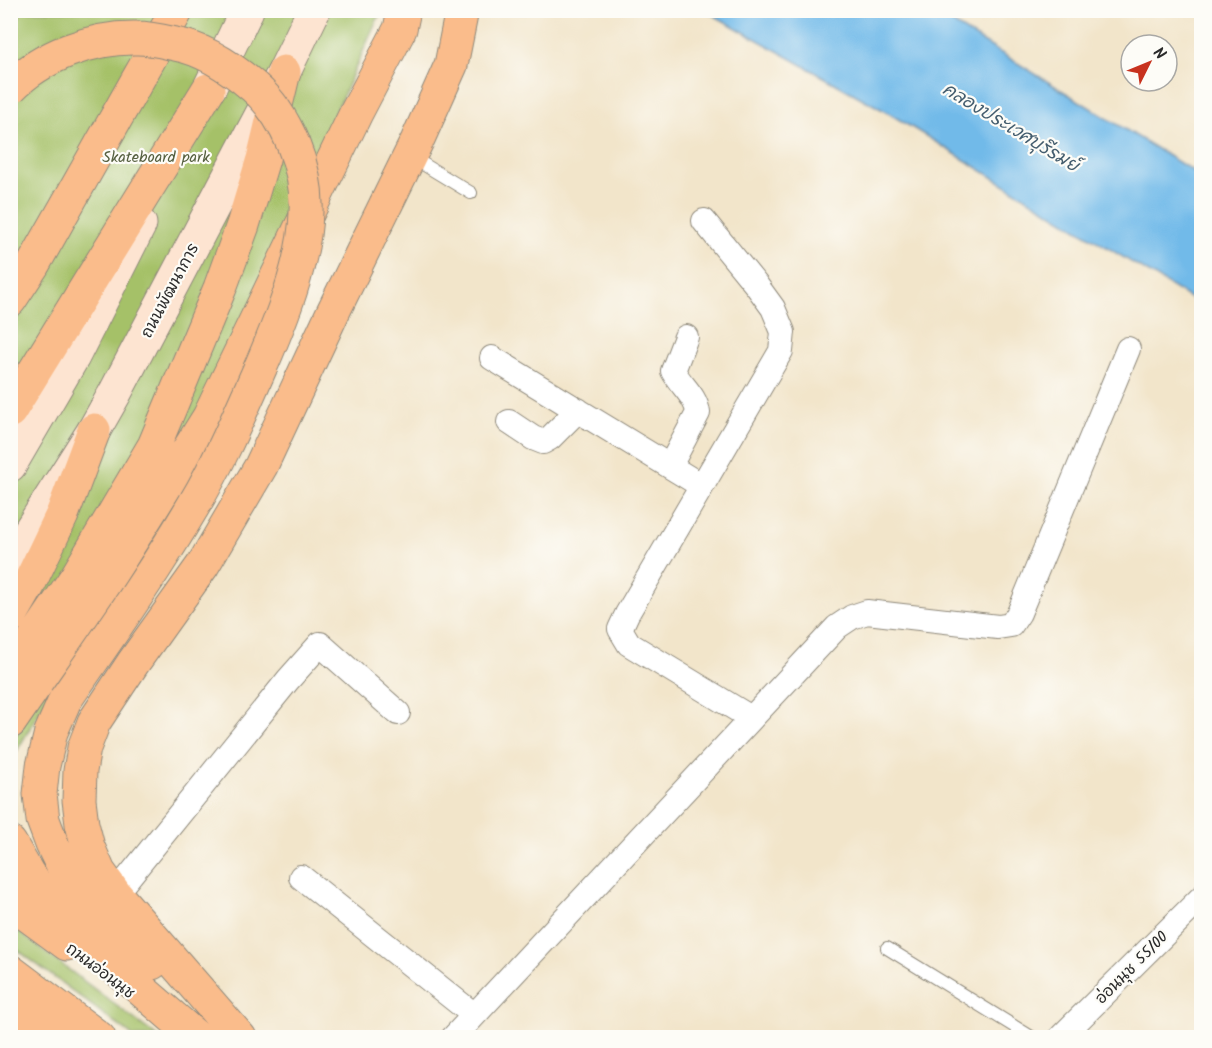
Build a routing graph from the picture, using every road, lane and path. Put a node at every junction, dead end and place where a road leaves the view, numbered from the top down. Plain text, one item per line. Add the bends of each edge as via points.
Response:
1 (177, 10) edge
2 (314, 10) edge
3 (404, 10) edge
4 (451, 10) edge
5 (462, 10) edge
6 (244, 16) edge
7 (289, 63) junction
8 (451, 65) junction
9 (10, 88) edge
10 (208, 90) junction
11 (409, 156) junction
12 (471, 193) dead end
13 (704, 221) dead end
14 (10, 300) edge
15 (686, 337) dead end
16 (1128, 350) dead end
17 (492, 358) dead end
18 (578, 410) junction
19 (10, 411) edge
20 (508, 422) dead end
21 (94, 430) junction
22 (10, 465) edge
23 (670, 466) junction
24 (702, 486) junction
25 (10, 562) edge
26 (10, 617) edge
27 (18, 662) edge
28 (10, 699) edge
29 (398, 713) dead end
30 (752, 718) junction
31 (10, 722) edge
32 (10, 843) edge
33 (301, 877) dead end
34 (115, 894) junction
35 (1202, 897) edge
36 (10, 902) edge
37 (887, 948) dead end
38 (10, 971) edge
39 (10, 992) edge
40 (474, 1015) junction
41 (49, 1038) edge
42 (99, 1038) edge
43 (192, 1038) edge
44 (197, 1038) edge
45 (235, 1038) edge
46 (240, 1038) edge
47 (453, 1038) edge
48 (1033, 1038) edge
49 (1060, 1038) edge

1 - 14 main road
2 - 7 main road, ถนนพัฒนาการ
3 - 31 main road via 400,29 209,417 100,591
4 - 8 main road
5 - 8 main road
6 - 10 main road
7 - 21 main road, ถนนพัฒนาการ
7 - 27 main road via 243,225 154,446 77,576
8 - 11 main road
9 - 45 main road, bridge via 56,56 101,41 137,38 183,45 240,75 262,94 287,129 299,165 306,210 304,234 279,325 196,501 65,700 51,732 40,794 43,820 70,881 93,909
10 - 19 main road
10 - 22 main road via 73,357
11 - 12 lane
11 - 34 main road via 261,466 203,565 106,702 90,731 80,771 82,824 87,847
13 - 24 street via 773,308 783,332 781,351
15 - 23 street via 674,371 697,404 698,413
16 - 30 street via 1011,625 998,627 867,612 852,617 837,627
17 - 18 street
18 - 20 street via 543,442
18 - 23 street
21 - 25 main road, ถนนพัฒนาการ
21 - 26 main road via 62,515
23 - 24 street
24 - 30 street via 620,629 629,644
27 - 28 main road
29 - 34 street via 320,644
30 - 40 street
32 - 44 main road via 52,907 85,941
33 - 40 street
34 - 46 main road
35 - 49 street, อ่อนนุช 55/00
36 - 43 main road, ถนนอ่อนนุช
37 - 48 lane
38 - 42 main road
39 - 41 main road
40 - 47 street

